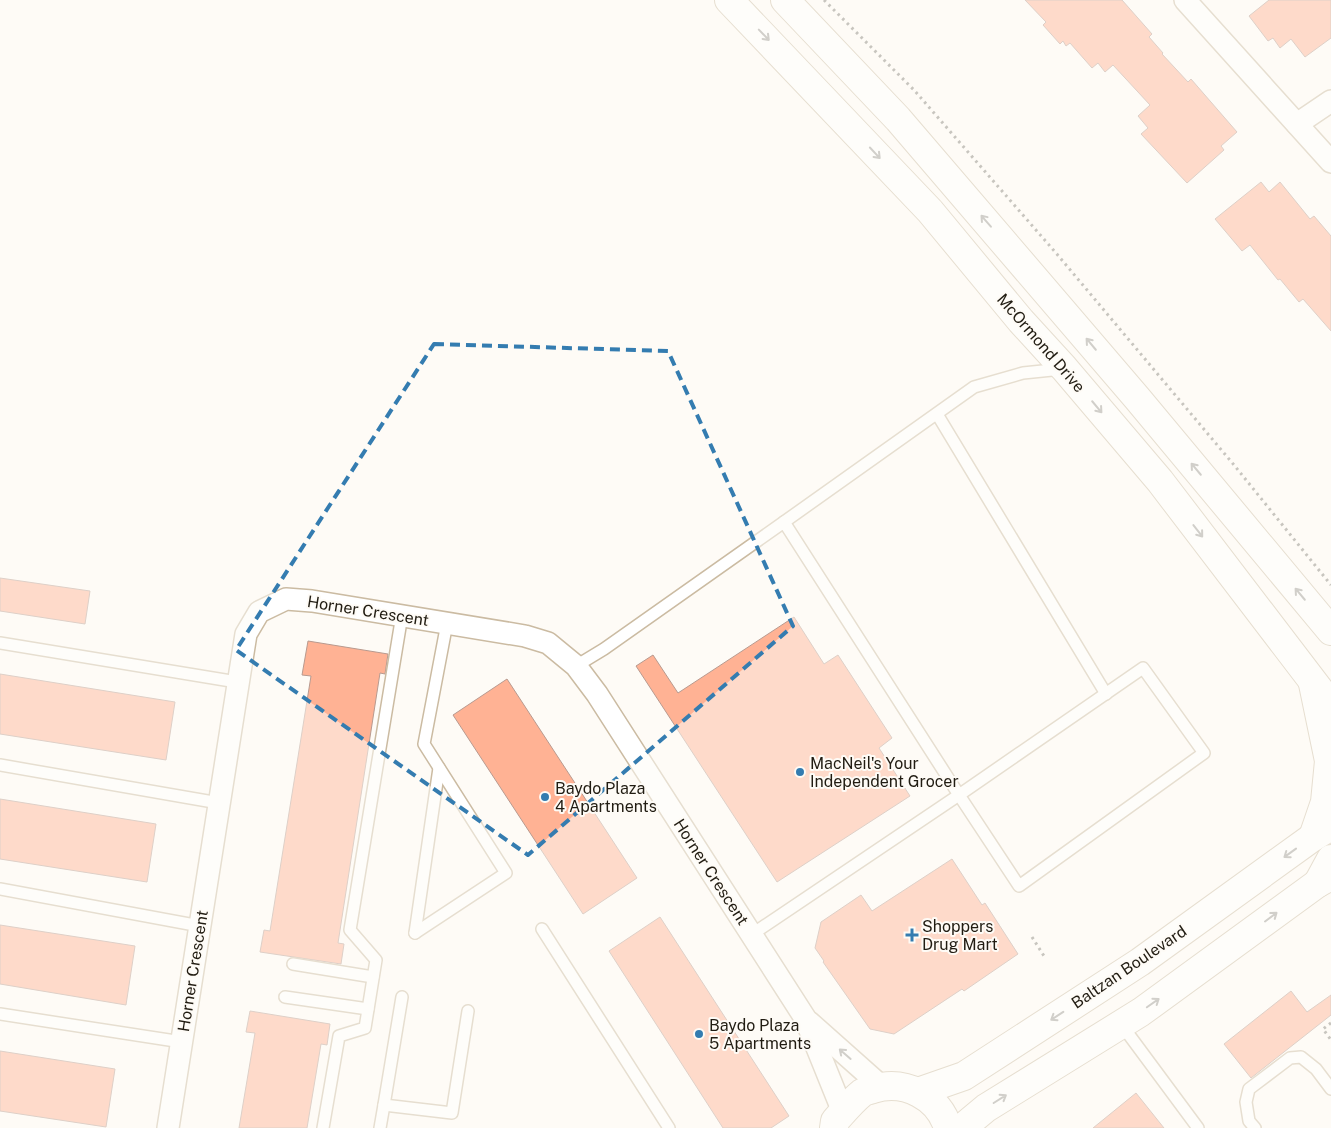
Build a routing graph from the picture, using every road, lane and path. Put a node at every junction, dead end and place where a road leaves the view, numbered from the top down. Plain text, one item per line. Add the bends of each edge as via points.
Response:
1 (730, 0) edge
2 (785, 0) edge
3 (824, 0) edge
4 (1185, 0) edge
5 (1331, 101) edge
6 (1297, 124) junction
7 (1331, 162) edge
8 (1064, 368) junction
9 (937, 414) junction
10 (784, 522) junction
11 (1331, 585) edge
12 (402, 616) junction
13 (447, 623) junction
14 (1331, 631) edge
15 (0, 643) edge
16 (576, 666) junction
17 (1312, 680) junction
18 (237, 682) junction
19 (1106, 694) junction
20 (1331, 705) edge
21 (0, 764) edge
22 (439, 768) junction
23 (959, 795) junction
24 (219, 803) junction
25 (1322, 831) edge
26 (1331, 859) edge
27 (1327, 880) edge
28 (0, 890) edge
29 (200, 926) junction
30 (542, 929) dead end
31 (751, 935) junction
32 (1032, 937) dead end
33 (1044, 956) dead end
34 (293, 964) dead end
35 (373, 977) junction
36 (285, 997) dead end
37 (402, 997) dead end
38 (368, 1009) junction
39 (468, 1011) dead end
40 (0, 1014) edge
41 (805, 1018) junction
42 (1331, 1023) edge
43 (1121, 1024) junction
44 (1331, 1040) edge
45 (182, 1042) junction
46 (882, 1086) junction
47 (1331, 1089) edge
48 (918, 1092) junction
49 (384, 1105) junction
50 (838, 1120) edge
51 (168, 1128) edge
52 (323, 1128) edge
53 (380, 1128) edge
54 (669, 1128) edge
55 (948, 1128) edge
56 (962, 1128) edge
57 (1198, 1128) edge
58 (1255, 1128) edge

1 -> 8 main road, McOrmond Drive via 930,212
14 -> 2 main road via 898,119
3 - 11 path via 914,90 1049,245
4 - 6 street
5 - 6 street
6 - 7 street
8 - 9 lane via 1023,373 974,387
8 -> 17 main road, McOrmond Drive via 1160,481
9 - 10 lane
9 - 19 lane
10 - 16 lane
10 - 23 lane
12 - 13 street, Horner Crescent
12 - 18 street, Horner Crescent via 286,599 259,612 246,634
12 - 35 lane via 350,930 376,960
13 - 16 street, Horner Crescent via 548,643
13 - 22 lane via 424,744
15 - 18 lane
16 - 31 street, Horner Crescent
17 - 20 main road, McOrmond Drive
17 - 25 main road via 1329,761
18 - 24 street, Horner Crescent
19 - 23 lane
19 - 23 lane via 1143,668 1204,753 1019,886
21 - 24 lane
22 - 22 lane via 506,873 415,933 420,904
23 - 31 lane
24 - 29 street, Horner Crescent
25 -> 48 main road, Baltzan Boulevard via 1140,962 964,1076
26 - 27 main road
43 -> 27 main road
28 - 29 lane
29 - 45 street, Horner Crescent
30 - 54 lane
31 - 41 street, Horner Crescent
32 - 33 path
34 - 35 lane
35 - 38 lane
36 - 38 lane
37 - 49 lane
38 - 52 lane via 365,1028 339,1036
39 - 49 lane via 452,1113
40 - 45 lane
46 -> 41 street, Horner Crescent
41 - 50 street, Horner Crescent
42 - 44 path via 1323,1029
56 -> 43 main road via 986,1108
43 - 57 lane
45 - 51 street, Horner Crescent
46 - 48 main road via 900,1086
46 - 50 main road via 864,1092
47 - 58 lane via 1316,1069 1301,1057 1290,1058 1250,1089 1246,1102 1249,1121
48 - 55 main road via 934,1103
49 - 53 lane

